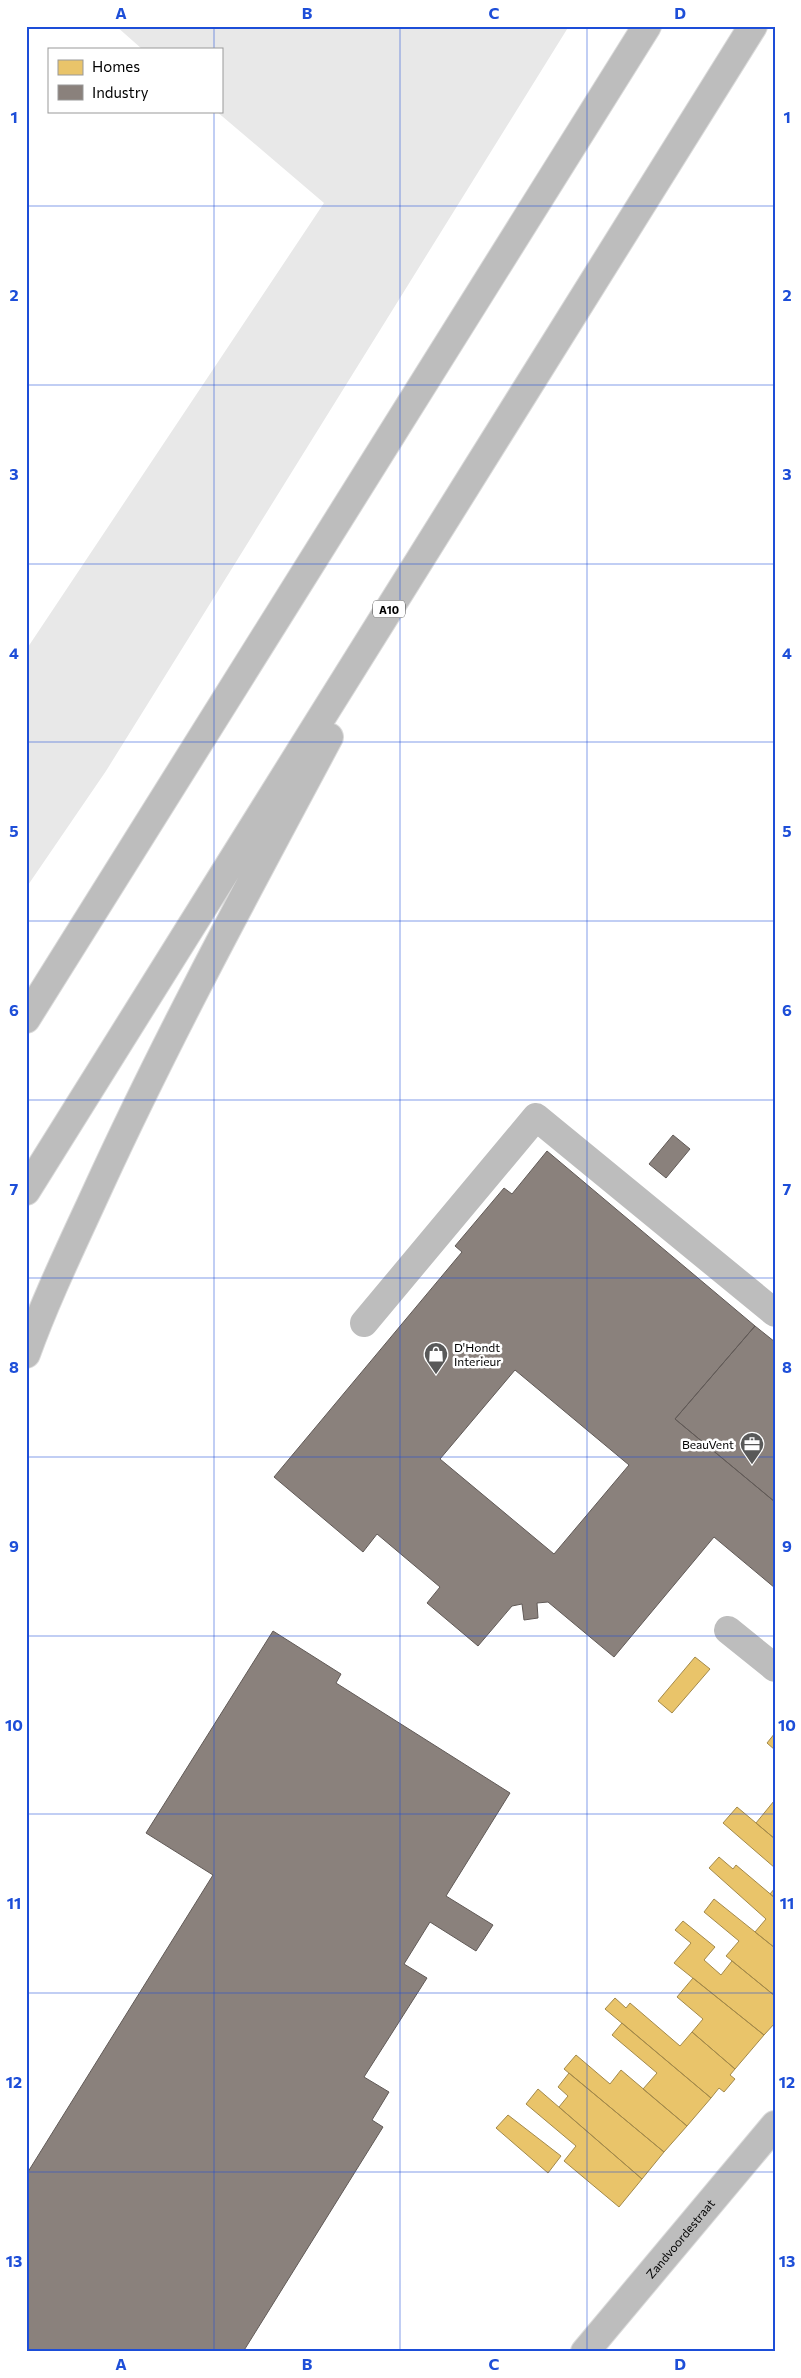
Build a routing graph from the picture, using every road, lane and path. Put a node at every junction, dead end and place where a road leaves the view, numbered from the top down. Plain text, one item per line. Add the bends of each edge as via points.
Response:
1 (647, 26) edge
2 (753, 26) edge
3 (441, 525) junction
4 (26, 1019) edge
5 (26, 1191) edge
6 (775, 1313) edge
7 (364, 1323) dead end
8 (26, 1354) edge
9 (728, 1630) dead end
10 (775, 1668) edge
11 (775, 2125) edge
12 (585, 2352) edge

1 - 4 main road
2 - 3 main road, A10
3 - 5 main road, A10
3 - 8 main road, A10 via 134,1111 45,1304
6 - 7 main road via 536,1117
9 - 10 main road
11 - 12 main road, Zandvoordestraat

